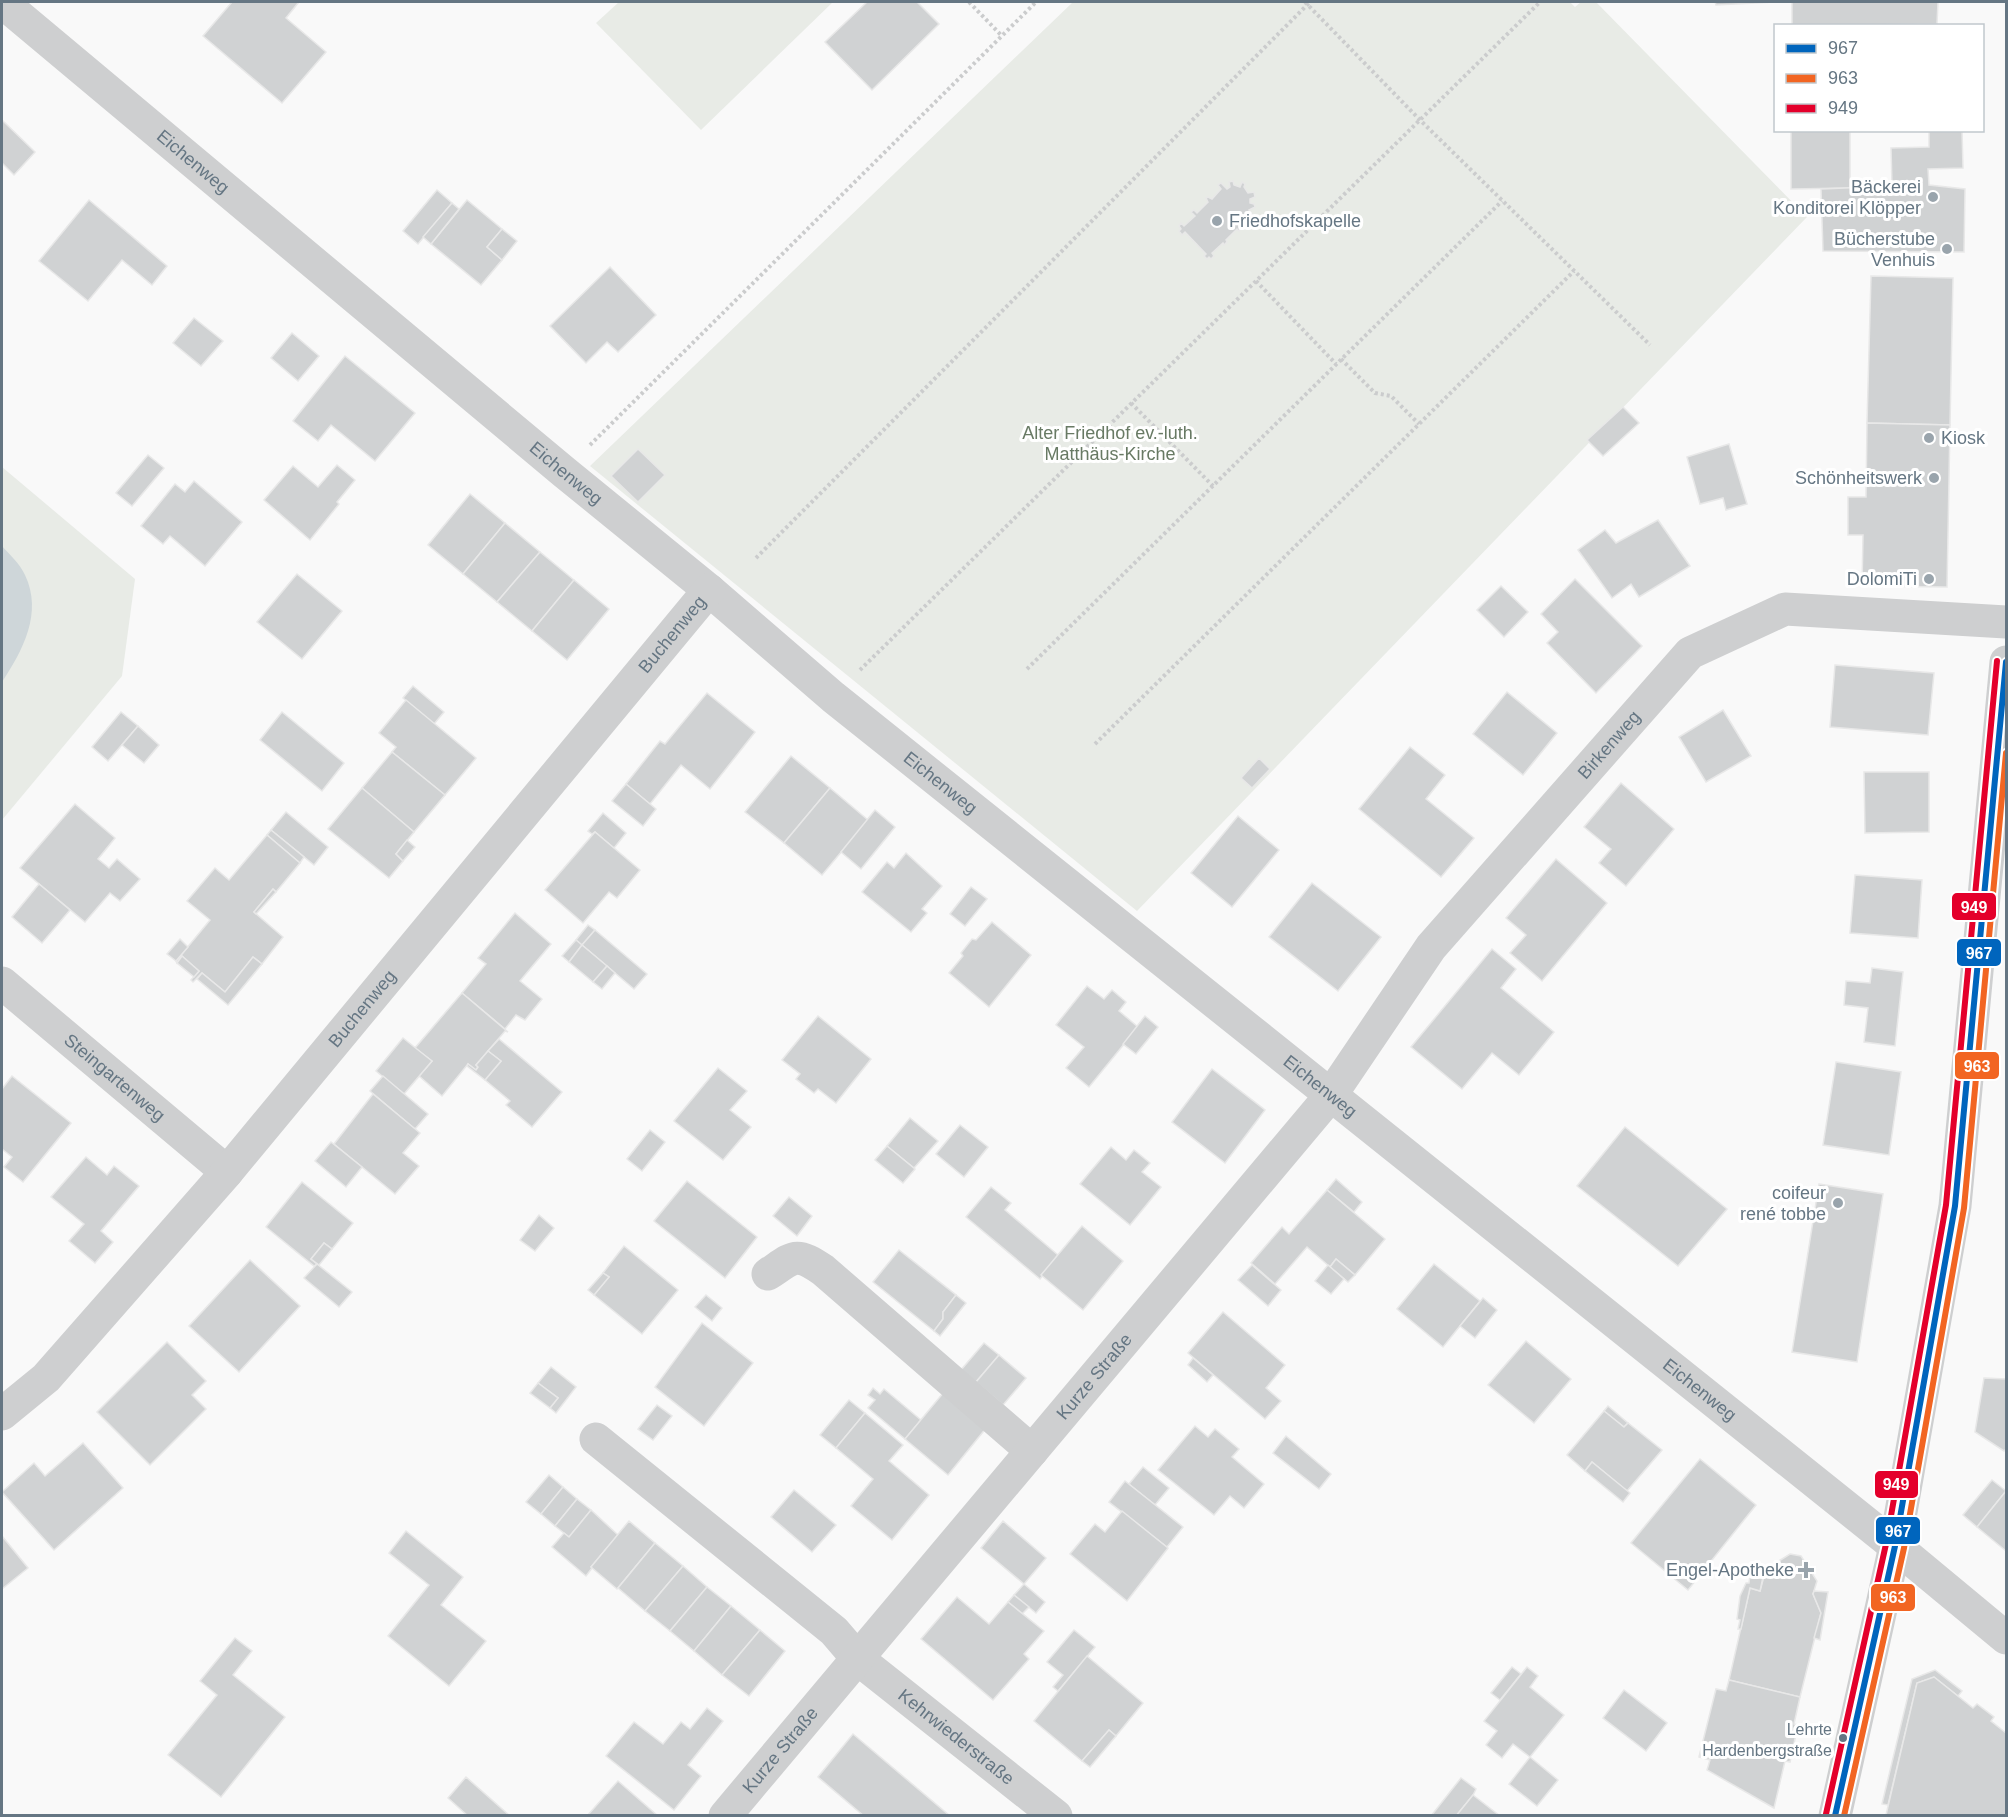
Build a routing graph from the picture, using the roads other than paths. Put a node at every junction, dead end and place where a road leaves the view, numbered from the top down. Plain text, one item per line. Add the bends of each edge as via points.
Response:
1 (2, 2) edge
2 (709, 590) junction
3 (2007, 613) edge
4 (2006, 622) edge
5 (2007, 637) edge
6 (2007, 662) edge
7 (2, 983) edge
8 (1331, 1095) junction
9 (227, 1172) junction
10 (768, 1274) dead end
11 (2, 1414) edge
12 (596, 1439) dead end
13 (1032, 1451) junction
14 (1894, 1546) junction
15 (2007, 1638) edge
16 (858, 1659) junction
17 (724, 1815) edge
18 (1056, 1815) edge
19 (1835, 1815) edge

1 - 2 street, Eichenweg
2 - 8 street, Eichenweg via 833,697
2 - 9 street, Buchenweg
3 - 4 street
4 - 5 street
4 - 8 street, Birkenweg via 1785,609 1690,653 1431,947
6 - 14 street via 1955,1206
7 - 9 street, Steingartenweg
8 - 13 street, Kurze Straße
8 - 14 street, Eichenweg
9 - 11 street, Buchenweg via 46,1378
10 - 13 street via 791,1259 805,1258 823,1270
12 - 16 street via 834,1631
13 - 16 street, Kurze Straße
14 - 15 street, Eichenweg
14 - 19 street
16 - 17 street, Kurze Straße
16 - 18 street, Kehrwiederstraße

